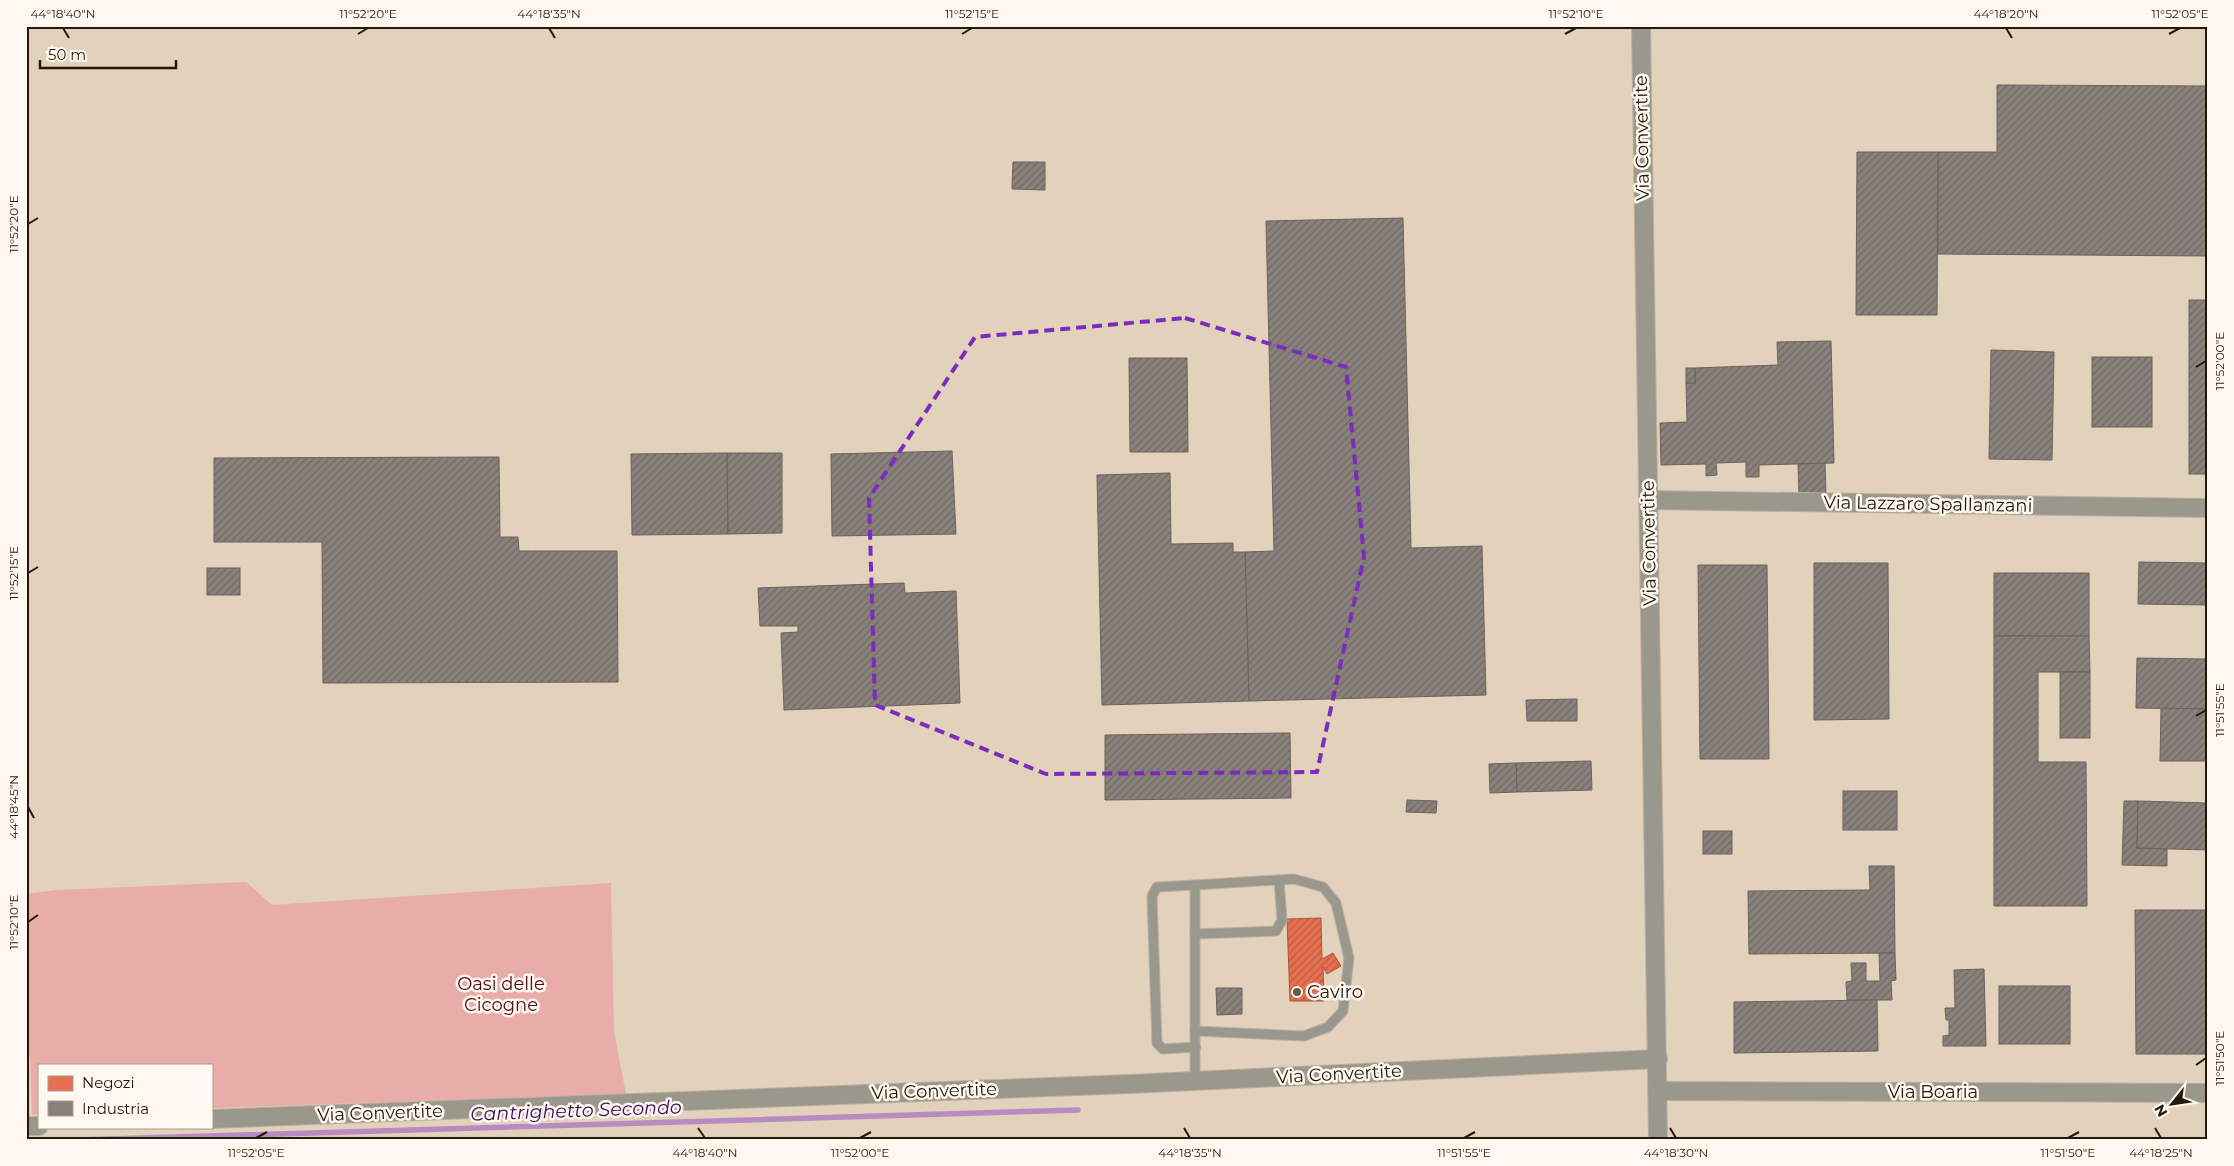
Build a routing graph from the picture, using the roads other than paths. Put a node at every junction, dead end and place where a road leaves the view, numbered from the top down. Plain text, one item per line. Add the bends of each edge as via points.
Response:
1 (1640, 26) edge
2 (1648, 500) junction
3 (2208, 508) edge
4 (1279, 880) junction
5 (1195, 885) junction
6 (1195, 934) junction
7 (1195, 1031) junction
8 (1196, 1047) junction
9 (1658, 1060) junction
10 (1196, 1081) junction
11 (1658, 1091) junction
12 (2208, 1093) edge
13 (212, 1119) edge
14 (1658, 1140) edge

1 - 2 street, Via Convertite
2 - 3 street, Via Lazzaro Spallanzani
2 - 9 street, Via Convertite
4 - 5 lane
4 - 6 lane via 1282,920 1276,931
4 - 7 lane via 1294,879 1323,887 1336,903 1349,958 1343,1012 1328,1027 1304,1036
5 - 6 lane
5 - 8 lane via 1157,887 1152,896 1157,1043 1163,1049
6 - 7 lane
7 - 8 lane
8 - 10 lane
9 - 10 street, Via Convertite
9 - 11 street, Via Convertite
10 - 13 street, Via Convertite
11 - 12 street, Via Boaria
11 - 14 street, Via Convertite

